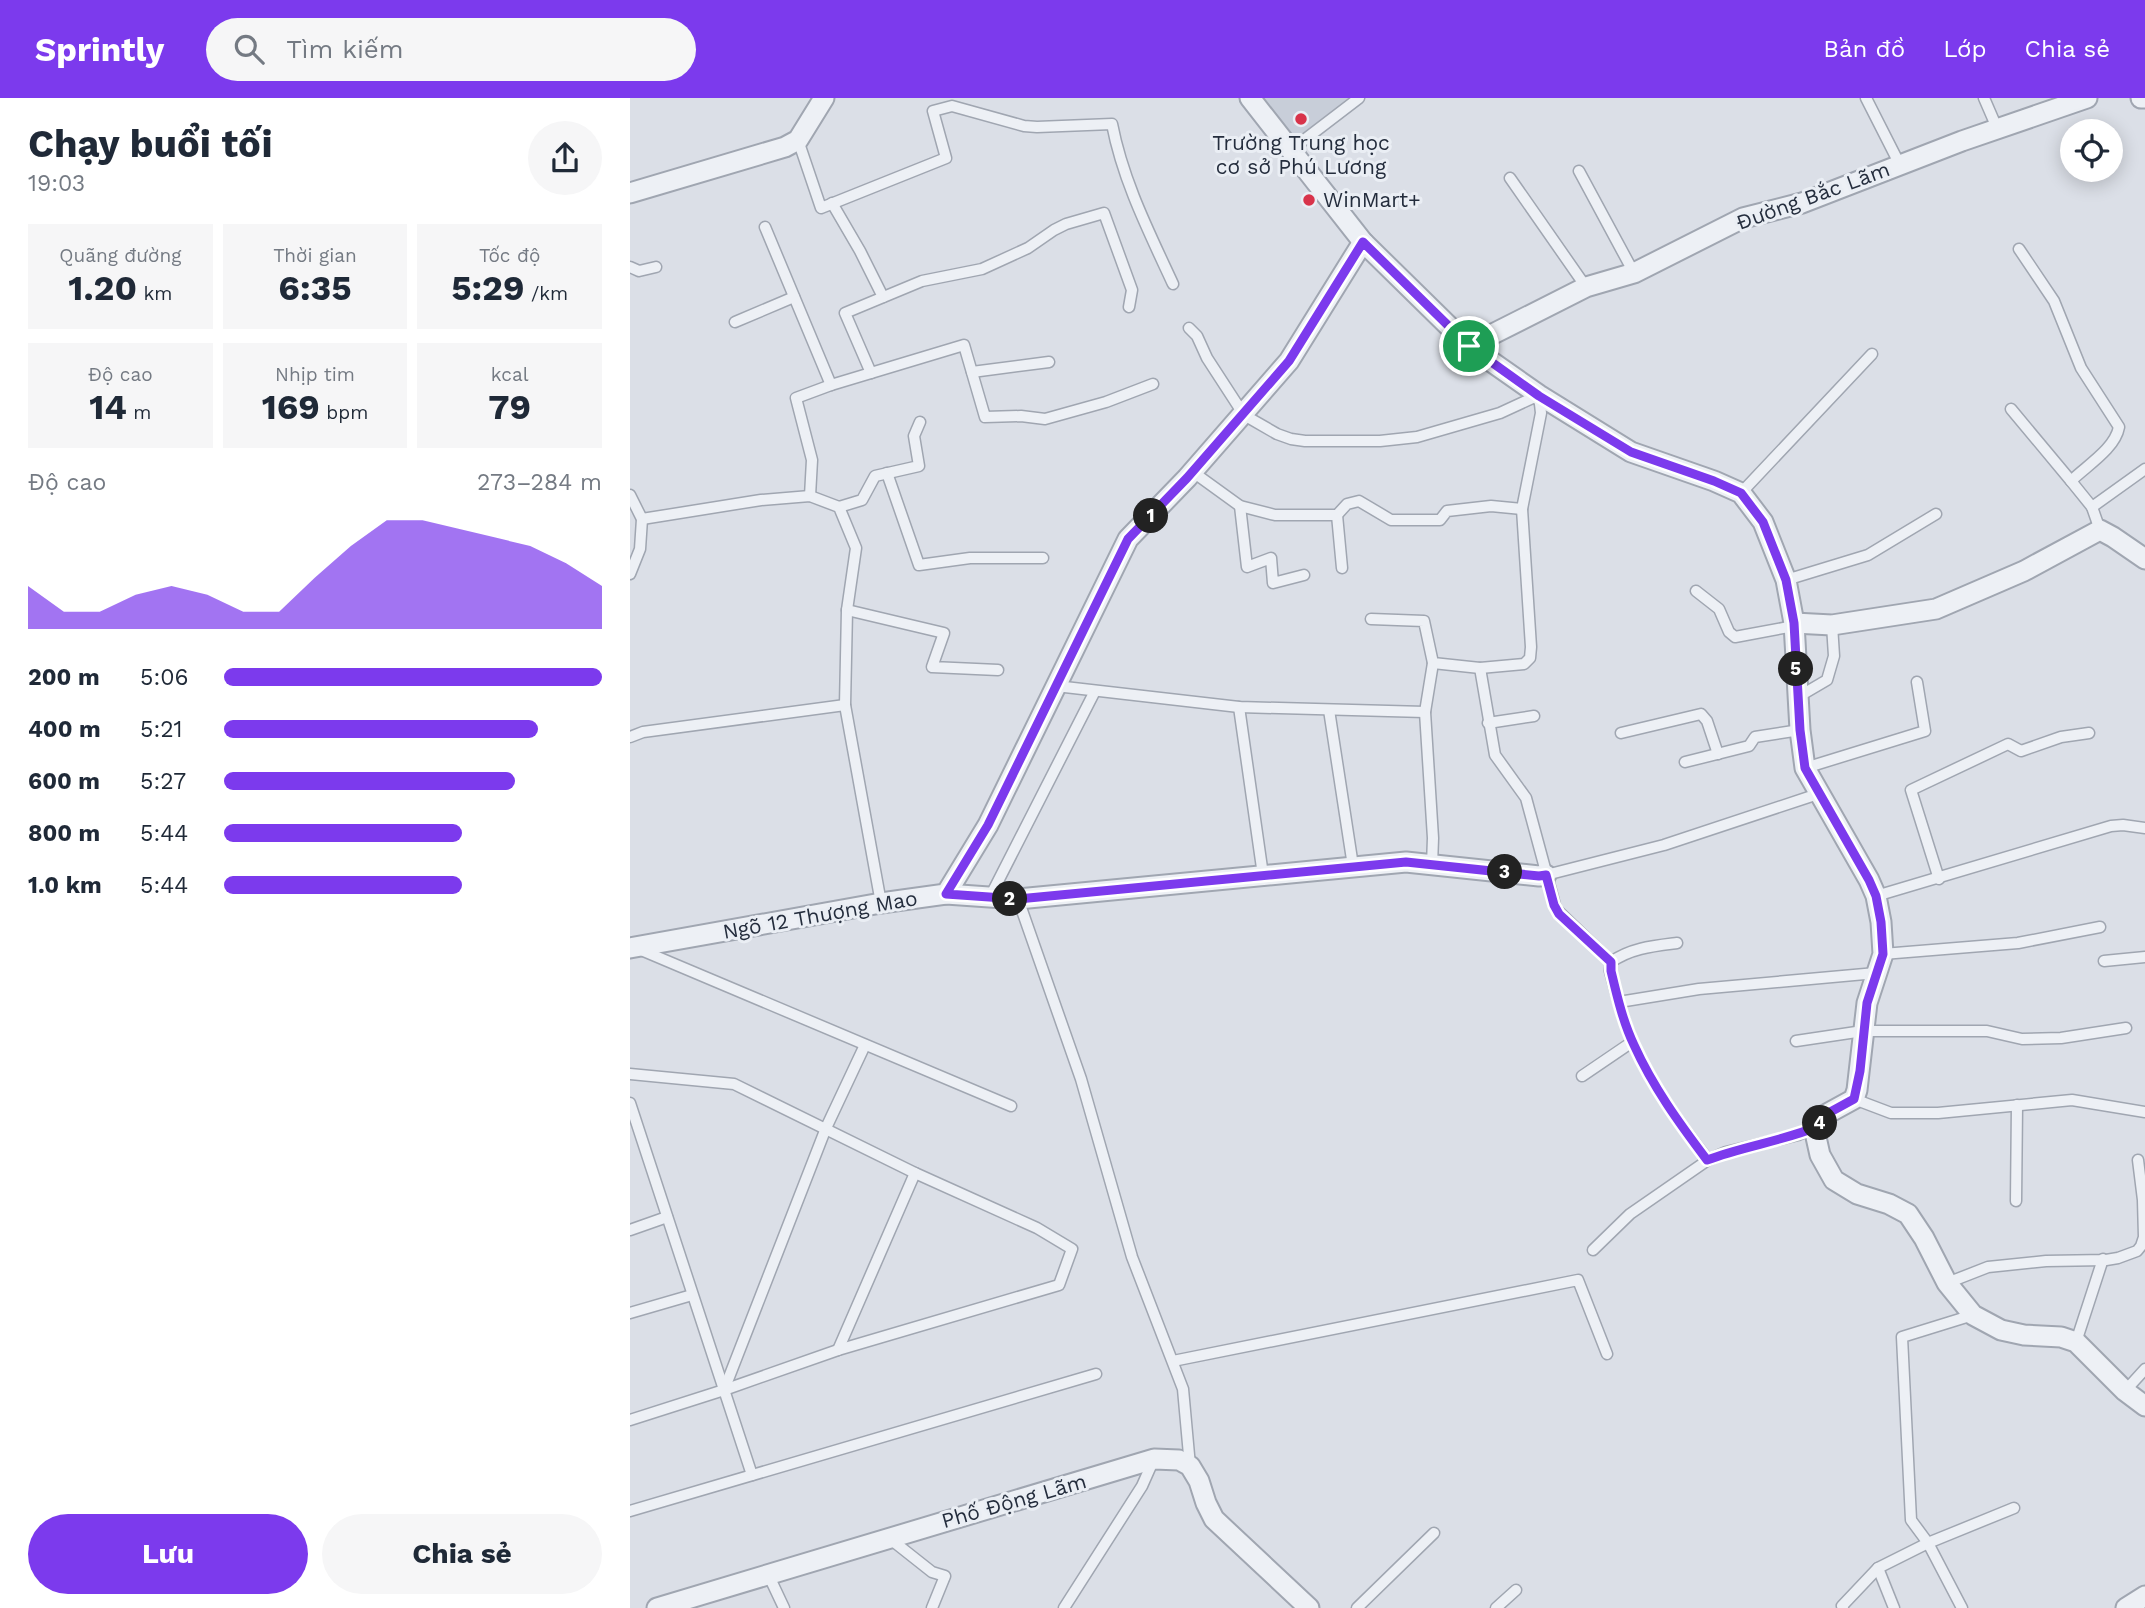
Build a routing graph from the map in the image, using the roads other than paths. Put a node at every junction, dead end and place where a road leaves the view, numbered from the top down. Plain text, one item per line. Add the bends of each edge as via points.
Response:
1 (824, 98) edge
2 (1250, 98) edge
3 (1359, 98) edge
4 (1866, 98) edge
5 (1983, 98) edge
6 (2087, 98) edge
7 (953, 102) edge
8 (1997, 128) junction
9 (798, 140) junction
10 (1291, 150) junction
11 (1900, 165) junction
12 (1579, 171) dead end
13 (1510, 178) dead end
14 (630, 193) edge
15 (832, 203) junction
16 (765, 228) dead end
17 (1363, 242) junction
18 (2019, 249) dead end
19 (630, 267) edge
20 (656, 267) dead end
21 (1634, 274) junction
22 (1173, 284) dead end
23 (1586, 287) junction
24 (794, 297) junction
25 (883, 298) junction
26 (1129, 307) dead end
27 (735, 321) dead end
28 (1189, 328) dead end
29 (1469, 346) junction
30 (1872, 354) dead end
31 (1049, 362) dead end
32 (972, 372) junction
33 (871, 373) junction
34 (1153, 384) dead end
35 (831, 385) junction
36 (1539, 396) junction
37 (2011, 409) dead end
38 (1244, 415) junction
39 (920, 422) dead end
40 (2145, 469) edge
41 (1193, 472) junction
42 (887, 473) junction
43 (2071, 481) junction
44 (1741, 493) junction
45 (630, 495) edge
46 (810, 496) junction
47 (1240, 506) junction
48 (2092, 507) junction
49 (839, 508) junction
50 (1522, 509) junction
51 (1936, 514) dead end
52 (1337, 515) junction
53 (642, 519) junction
54 (2100, 530) junction
55 (1043, 558) dead end
56 (2145, 559) edge
57 (1342, 568) dead end
58 (630, 574) edge
59 (1304, 575) dead end
60 (1786, 580) junction
61 (1696, 592) dead end
62 (847, 610) junction
63 (1371, 620) dead end
64 (1794, 624) junction
65 (1832, 625) junction
66 (1433, 663) junction
67 (1480, 668) junction
68 (998, 670) dead end
69 (1917, 682) dead end
70 (1056, 687) junction
71 (1095, 691) junction
72 (1798, 697) junction
73 (845, 705) junction
74 (1239, 707) junction
75 (1329, 710) junction
76 (1425, 712) junction
77 (1534, 716) dead end
78 (1488, 723) junction
79 (1800, 730) junction
80 (1621, 733) dead end
81 (2089, 733) dead end
82 (631, 734) edge
83 (1718, 754) junction
84 (1685, 762) dead end
85 (1805, 768) junction
86 (1818, 794) junction
87 (2145, 828) edge
88 (1432, 864) junction
89 (1353, 866) junction
90 (1263, 874) junction
91 (1546, 875) junction
92 (1939, 879) junction
93 (946, 894) junction
94 (1876, 896) junction
95 (990, 897) junction
96 (1018, 899) junction
97 (880, 903) junction
98 (2100, 927) dead end
99 (1677, 943) dead end
100 (632, 947) edge
101 (1883, 954) junction
102 (2145, 957) edge
103 (2105, 961) dead end
104 (1611, 962) junction
105 (1876, 973) junction
106 (1619, 1002) junction
107 (2126, 1028) dead end
108 (1863, 1031) junction
109 (1796, 1041) dead end
110 (1632, 1042) junction
111 (865, 1045) junction
112 (630, 1074) edge
113 (1582, 1076) dead end
114 (1854, 1099) junction
115 (630, 1103) edge
116 (2017, 1105) junction
117 (1011, 1106) dead end
118 (2145, 1112) edge
119 (1819, 1126) junction
120 (826, 1128) junction
121 (635, 1132) edge
122 (1707, 1160) junction
123 (2138, 1160) dead end
124 (915, 1173) junction
125 (2016, 1201) dead end
126 (667, 1217) junction
127 (630, 1230) edge
128 (1593, 1250) dead end
129 (2103, 1259) junction
130 (1947, 1283) junction
131 (692, 1295) junction
132 (630, 1313) edge
133 (1973, 1315) junction
134 (2076, 1342) junction
135 (838, 1350) junction
136 (1607, 1354) dead end
137 (1173, 1361) junction
138 (2145, 1370) edge
139 (1096, 1374) dead end
140 (724, 1390) junction
141 (2125, 1391) junction
142 (2145, 1406) edge
143 (630, 1420) edge
144 (1154, 1459) junction
145 (1190, 1466) junction
146 (752, 1475) junction
147 (2014, 1508) dead end
148 (630, 1511) edge
149 (1434, 1534) dead end
150 (889, 1537) junction
151 (1928, 1543) junction
152 (1878, 1568) junction
153 (768, 1574) junction
154 (1516, 1590) dead end
155 (2145, 1597) edge
156 (657, 1608) edge
157 (783, 1608) edge
158 (932, 1608) edge
159 (1064, 1608) edge
160 (1309, 1608) edge
161 (1357, 1608) edge
162 (1496, 1608) edge
163 (1843, 1608) edge
164 (1894, 1608) edge
165 (1962, 1608) edge
166 (2126, 1608) edge

1 - 9 street
2 - 10 street
3 - 10 lane
4 - 11 lane
5 - 8 lane
6 - 8 street, Đường Bắc Lãm
7 - 15 lane via 933,111 946,158
7 - 22 lane via 1024,126 1112,124 1118,156
8 - 11 street, Đường Bắc Lãm
9 - 14 street
9 - 15 lane via 821,208
10 - 17 street
11 - 21 street, Đường Bắc Lãm via 1802,203 1743,218
12 - 21 lane
13 - 23 lane
15 - 25 lane
16 - 24 lane
17 - 29 street
17 - 38 street, Ngõ 12 Thượng Mao via 1289,361
18 - 43 lane via 2054,301 2081,368 2119,427 2106,449
19 - 20 lane via 639,271
21 - 23 street, Đường Bắc Lãm
23 - 29 street, Đường Bắc Lãm
24 - 27 lane
24 - 35 lane
25 - 26 lane via 922,281 982,269 1066,224 1104,213 1132,290
25 - 33 lane via 845,313
28 - 38 lane
29 - 36 street
30 - 44 lane
31 - 32 lane
32 - 33 lane via 964,345
32 - 34 lane via 985,417 1045,419
33 - 35 lane
35 - 46 lane via 796,398 812,460
36 - 38 lane via 1500,414 1418,437 1388,440 1291,439
36 - 44 street via 1631,452
36 - 50 lane via 1541,413
37 - 43 lane
38 - 41 street, Ngõ 12 Thượng Mao
39 - 42 lane via 914,436 919,466
40 - 48 lane
41 - 47 lane
41 - 70 street, Ngõ 12 Thượng Mao via 1128,539
42 - 49 lane via 875,476 862,500
42 - 55 lane via 919,565 970,558
43 - 48 lane
44 - 60 street via 1763,522
45 - 53 lane
46 - 49 lane
46 - 53 lane
47 - 52 lane via 1275,515
47 - 59 lane via 1247,566 1271,558 1273,583
48 - 54 lane
49 - 62 lane via 856,548
50 - 52 lane via 1491,506 1447,511 1440,520 1391,520 1359,501 1347,504
50 - 67 lane via 1530,658 1524,664
51 - 60 lane via 1868,555
52 - 57 lane
53 - 58 lane via 640,549
54 - 56 street
54 - 65 street via 2024,571 1936,609
60 - 64 street
61 - 64 lane via 1719,608 1735,637
62 - 68 lane via 944,633 932,667
62 - 73 lane
63 - 66 lane via 1424,621
64 - 65 street
64 - 72 street
65 - 72 lane via 1834,656 1827,680
66 - 67 lane
66 - 76 lane
67 - 78 lane
69 - 85 lane via 1925,731
70 - 71 lane
70 - 93 street, Ngõ 12 Thượng Mao via 988,825
71 - 74 lane
71 - 95 lane
72 - 79 street
73 - 82 lane
73 - 97 lane
74 - 75 lane
74 - 90 lane
75 - 76 lane
75 - 89 lane
76 - 88 lane
77 - 78 lane
78 - 91 lane via 1495,755 1526,798
79 - 83 lane via 1755,737 1749,746
79 - 85 street
80 - 83 lane via 1701,714
81 - 92 lane via 2021,751 2008,744 1911,790
83 - 84 lane
85 - 86 street
86 - 91 lane via 1664,845
86 - 94 street
87 - 92 lane via 2111,825
88 - 89 street
88 - 91 street
89 - 90 street
90 - 96 street
91 - 104 lane via 1559,914
92 - 94 lane
93 - 95 street
93 - 97 street, Ngõ 12 Thượng Mao
94 - 101 street
95 - 96 street
96 - 137 lane via 1081,1079 1132,1256
97 - 100 street, Ngõ 12 Thượng Mao
98 - 101 lane via 2018,943
99 - 104 lane via 1642,948
100 - 111 lane
101 - 105 street
102 - 103 lane
104 - 106 lane
105 - 106 lane via 1699,989
105 - 108 street
106 - 110 lane
107 - 108 lane via 2022,1039 1987,1031
108 - 109 lane
108 - 114 street
110 - 113 lane
110 - 122 lane via 1677,1122
111 - 117 lane
111 - 120 lane
112 - 120 lane via 734,1084
114 - 116 lane via 1891,1112 1938,1113
114 - 119 street via 1823,1116
115 - 121 lane
116 - 118 lane via 2072,1100
116 - 125 lane
119 - 122 lane
119 - 130 street via 1820,1155 1835,1180 1908,1214
120 - 124 lane
120 - 140 lane
121 - 126 lane
122 - 128 lane via 1630,1214
123 - 129 lane via 2143,1200 2141,1246 2118,1258
124 - 135 lane
124 - 135 lane via 1037,1228 1072,1249 1059,1284
126 - 127 lane
126 - 131 lane
129 - 130 lane via 1989,1267
129 - 134 lane
130 - 133 street
131 - 132 lane
131 - 140 lane
133 - 134 street via 2001,1331
133 - 151 lane via 1902,1337 1911,1520
134 - 141 street
135 - 140 lane
136 - 137 lane via 1578,1280
137 - 145 lane via 1183,1389
138 - 141 lane
139 - 146 lane
140 - 143 lane
140 - 146 lane
141 - 142 street
144 - 145 street, Phố Động Lãm via 1179,1460
144 - 150 street, Phố Động Lãm
144 - 159 lane via 1142,1486
145 - 160 street via 1214,1519
146 - 148 lane
147 - 151 lane
149 - 161 lane
150 - 153 street, Phố Động Lãm
150 - 158 lane via 932,1572 945,1576
151 - 152 lane
151 - 165 lane
152 - 163 lane
152 - 164 lane
153 - 156 street, Phố Động Lãm
153 - 157 lane
154 - 162 lane
155 - 166 street

